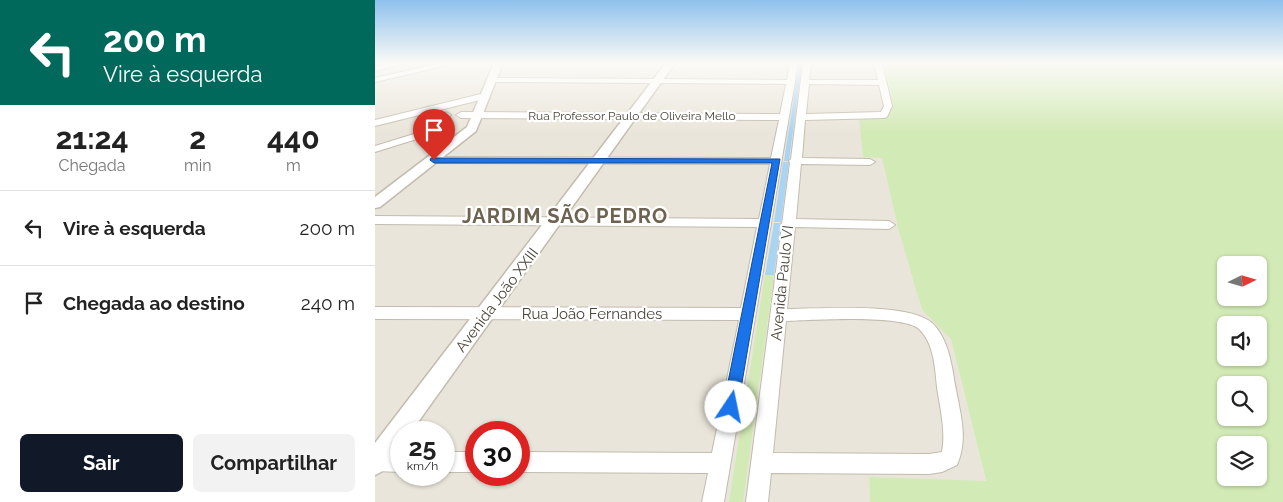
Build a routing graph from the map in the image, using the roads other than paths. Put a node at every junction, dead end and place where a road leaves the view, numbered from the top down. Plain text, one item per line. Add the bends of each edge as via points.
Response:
1 (489, 86) edge
2 (654, 86) edge
3 (795, 86) edge
4 (798, 86) edge
5 (885, 86) edge
6 (485, 96) junction
7 (453, 104) junction
8 (479, 113) junction
9 (415, 114) junction
10 (445, 114) junction
11 (632, 116) junction
12 (785, 117) junction
13 (801, 117) junction
14 (375, 123) edge
15 (375, 149) edge
16 (434, 160) junction
17 (599, 160) junction
18 (777, 161) junction
19 (794, 161) junction
20 (870, 162) dead end
21 (375, 204) edge
22 (375, 220) edge
23 (554, 222) junction
24 (765, 223) junction
25 (788, 223) junction
26 (889, 225) dead end
27 (375, 312) edge
28 (486, 314) junction
29 (749, 314) junction
30 (779, 315) junction
31 (375, 462) edge
32 (390, 462) edge
33 (530, 462) edge
34 (721, 463) junction
35 (761, 463) junction
36 (713, 502) edge
37 (757, 502) edge

1 - 6 street
2 - 11 street, Avenida João XXIII
3 - 12 street, Avenida Paulo VI
4 - 13 street, Avenida Paulo VI
5 - 13 street via 888,106 884,115
6 - 7 street
6 - 8 street
7 - 9 street
7 - 10 street via 445,109
8 - 10 street, Rua Professor Paulo de Oliveira Mello
8 - 11 street, Rua Professor Paulo de Oliveira Mello
8 - 16 street via 472,129
9 - 10 street, Rua Professor Paulo de Oliveira Mello
9 - 14 street
10 - 15 street via 417,136
11 - 12 street, Rua Professor Paulo de Oliveira Mello
11 - 17 street, Avenida João XXIII
12 - 18 street, Avenida Paulo VI
13 - 19 street, Avenida Paulo VI
16 - 17 street
16 - 21 street
17 - 18 street
17 - 23 street, Avenida João XXIII
18 - 24 street, Avenida Paulo VI
19 - 20 street
19 - 25 street, Avenida Paulo VI
22 - 23 street
23 - 24 street
23 - 28 street, Avenida João XXIII
24 - 29 street, Avenida Paulo VI
25 - 26 street
25 - 30 street, Avenida Paulo VI
27 - 28 street, Rua João Fernandes
28 - 29 street, Rua João Fernandes
28 - 31 street, Avenida João XXIII
29 - 34 street, Avenida Paulo VI
30 - 35 street, Avenida Paulo VI
30 - 35 street via 889,316 922,322 935,339 940,355 954,438 950,458 929,464
31 - 32 street
33 - 34 street
34 - 36 street, Avenida Paulo VI
35 - 37 street, Avenida Paulo VI

